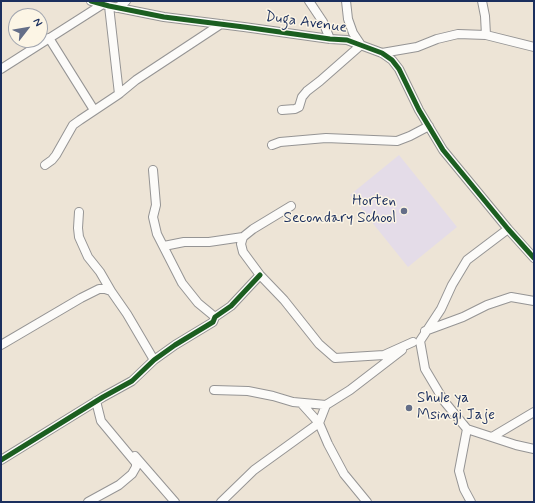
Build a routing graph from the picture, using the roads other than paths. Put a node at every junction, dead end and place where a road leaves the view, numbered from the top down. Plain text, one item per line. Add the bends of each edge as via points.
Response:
1 (91, 1) edge
2 (126, 1) edge
3 (309, 1) edge
4 (346, 1) edge
5 (482, 1) edge
6 (110, 6) junction
7 (221, 24) junction
8 (486, 35) junction
9 (49, 38) junction
10 (330, 39) junction
11 (361, 45) junction
12 (534, 47) edge
13 (382, 53) junction
14 (1, 69) edge
15 (119, 94) junction
16 (94, 110) junction
17 (282, 110) dead end
18 (429, 126) junction
19 (272, 145) dead end
20 (45, 165) dead end
21 (153, 170) dead end
22 (291, 206) dead end
23 (79, 212) dead end
24 (508, 229) junction
25 (243, 237) junction
26 (164, 246) junction
27 (534, 258) edge
28 (260, 275) junction
29 (111, 291) junction
30 (534, 301) edge
31 (215, 317) junction
32 (425, 331) junction
33 (417, 341) junction
34 (1, 345) edge
35 (154, 360) junction
36 (214, 390) dead end
37 (96, 401) junction
38 (301, 403) junction
39 (326, 405) junction
40 (534, 412) edge
41 (319, 423) junction
42 (467, 429) junction
43 (492, 437) junction
44 (127, 448) dead end
45 (534, 449) edge
46 (1, 460) edge
47 (88, 502) edge
48 (175, 502) edge
49 (221, 502) edge
50 (367, 502) edge
51 (471, 502) edge

1 - 6 street, Duga Avenue
2 - 6 street
3 - 10 street via 323,22
4 - 11 street via 348,19
5 - 8 street
6 - 7 street, Duga Avenue via 164,17
6 - 9 street
6 - 15 street
7 - 10 street, Duga Avenue
7 - 15 street
8 - 12 street
8 - 13 street via 458,34 417,47
9 - 14 street
9 - 16 street
10 - 11 street, Duga Avenue via 347,40
11 - 13 street, Duga Avenue
11 - 17 street via 307,91 299,107
13 - 18 street, Duga Avenue via 399,69
15 - 16 street
16 - 20 street via 73,126 56,155
18 - 19 street via 397,141 326,138
18 - 24 street, Duga Avenue via 443,150
21 - 26 street via 156,205 153,217 157,234
22 - 25 street
23 - 29 street via 79,237 88,257
24 - 27 street, Duga Avenue
24 - 32 street via 467,260 441,309
25 - 26 street
25 - 28 street via 243,252
26 - 31 street via 182,283 198,303
28 - 31 street via 231,306
28 - 33 street via 334,358 384,355
29 - 34 street via 105,289 93,292
29 - 35 street
30 - 32 street via 511,297
31 - 35 street via 213,322
32 - 33 street
33 - 39 street
33 - 42 street via 426,369 444,401
35 - 37 street via 132,381
36 - 38 street via 248,391
37 - 46 street
37 - 47 street via 101,421 133,458 136,467 119,485
38 - 39 street
38 - 41 street
39 - 41 street
40 - 43 street
41 - 49 street via 254,470
41 - 50 street via 344,474
42 - 43 street
42 - 51 street via 459,471
43 - 45 street
44 - 48 street

